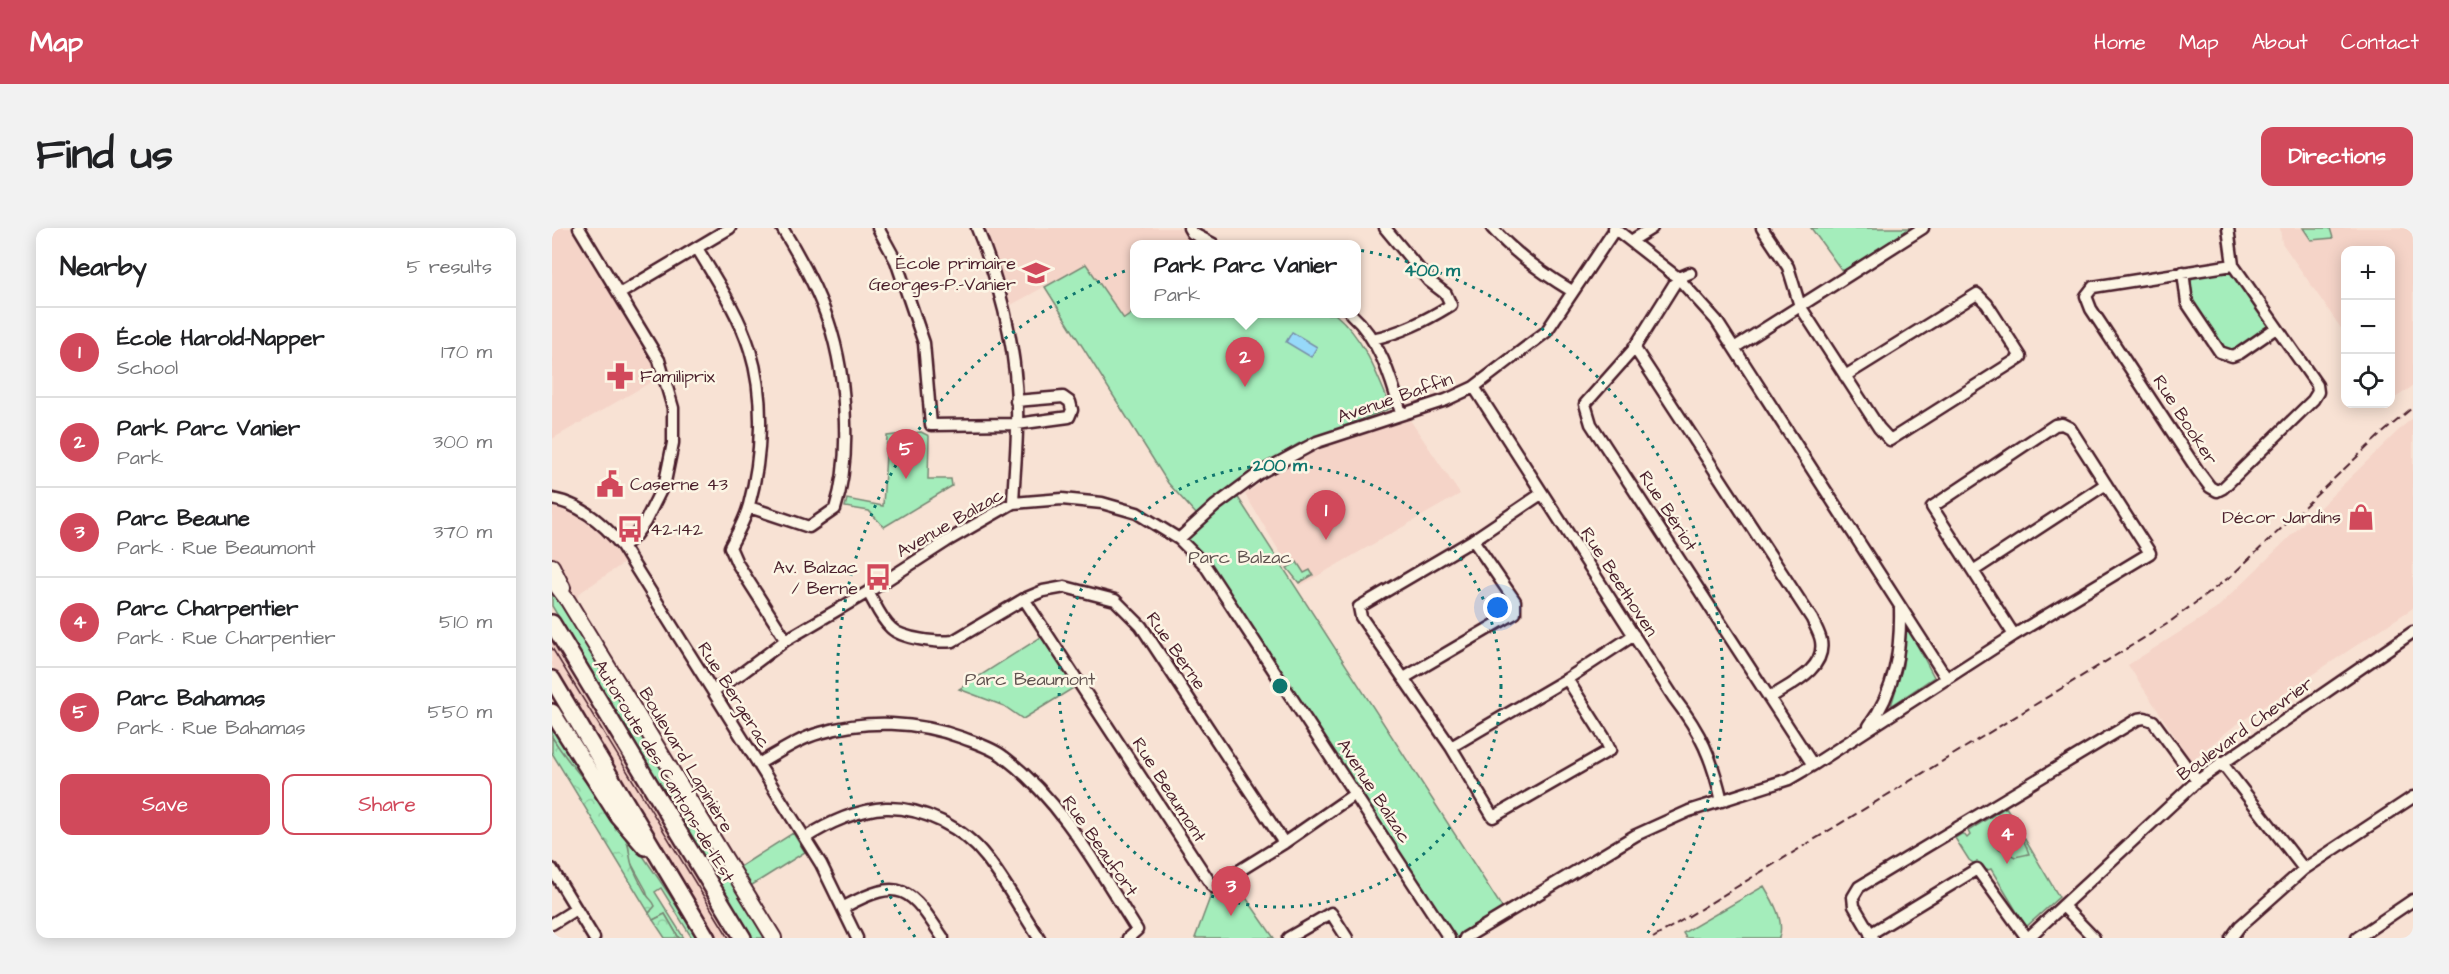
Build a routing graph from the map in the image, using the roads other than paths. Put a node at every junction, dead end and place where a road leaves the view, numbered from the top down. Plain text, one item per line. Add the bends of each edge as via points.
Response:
1 (579, 228) edge
2 (730, 228) edge
3 (782, 228) edge
4 (878, 228) edge
5 (977, 228) edge
6 (1189, 228) edge
7 (1385, 228) edge
8 (1492, 228) edge
9 (1652, 228) edge
10 (1762, 228) edge
11 (1923, 228) edge
12 (2229, 228) edge
13 (1615, 229) edge
14 (1205, 240) edge
15 (1631, 241) junction
16 (697, 248) junction
17 (2233, 265) junction
18 (2183, 272) junction
19 (1690, 273) dead end
20 (1678, 278) junction
21 (1572, 291) junction
22 (620, 294) junction
23 (1800, 306) junction
24 (1354, 318) edge
25 (2276, 328) junction
26 (1372, 339) junction
27 (1634, 347) junction
28 (1734, 348) junction
29 (1845, 376) junction
30 (1474, 387) junction
31 (1016, 401) junction
32 (1401, 413) junction
33 (1017, 424) junction
34 (2106, 484) junction
35 (1541, 494) junction
36 (552, 499) edge
37 (1013, 503) junction
38 (749, 507) junction
39 (1179, 539) junction
40 (1473, 540) junction
41 (622, 546) junction
42 (552, 566) edge
43 (1973, 571) junction
44 (552, 580) edge
45 (868, 592) junction
46 (1024, 599) junction
47 (568, 601) junction
48 (1900, 607) junction
49 (552, 623) edge
50 (2413, 632) edge
51 (1634, 635) junction
52 (2014, 635) junction
53 (786, 640) junction
54 (1404, 678) junction
55 (552, 679) edge
56 (1567, 679) junction
57 (1947, 679) junction
58 (712, 691) junction
59 (1771, 697) junction
60 (552, 712) edge
61 (1865, 731) junction
62 (1451, 747) junction
63 (2221, 762) junction
64 (759, 764) junction
65 (1814, 765) junction
66 (2197, 780) junction
67 (1356, 793) junction
68 (2413, 797) edge
69 (1722, 801) junction
70 (805, 838) junction
71 (1284, 843) junction
72 (552, 869) edge
73 (666, 869) junction
74 (2304, 869) junction
75 (2413, 900) edge
76 (2063, 906) junction
77 (844, 907) junction
78 (576, 909) junction
79 (552, 924) edge
80 (1872, 936) edge
81 (594, 938) edge
82 (707, 938) edge
83 (743, 938) edge
84 (774, 938) edge
85 (857, 938) edge
86 (942, 938) edge
87 (1039, 938) edge
88 (1128, 938) edge
89 (1288, 938) edge
90 (1347, 938) edge
91 (1449, 938) edge
92 (1465, 938) edge
93 (2027, 938) edge
94 (2094, 938) edge
95 (2231, 938) edge
96 (2357, 938) edge

1 - 22 street
2 - 16 street
3 - 38 street via 815,286 837,348 844,383 844,466 835,509 809,527
4 - 33 street via 896,261 924,343 931,425
5 - 31 street via 1000,295 1015,374
6 - 14 street
7 - 26 street via 1429,281 1446,294 1451,305 1396,334
8 - 21 street via 1540,272
9 - 15 street
10 - 23 street via 1788,267
11 - 23 street
12 - 17 street, Rue Booker
13 - 15 street
13 - 21 street, Avenue Baffin
15 - 20 street
16 - 22 street
16 - 38 street via 736,317 750,350 757,382 759,457
17 - 18 street, Rue Booker
17 - 25 street, Rue Booker
18 - 25 street via 2187,303 2220,352 2232,356 2240,353
18 - 25 street, Rue Booker via 2093,287 2086,296 2198,471 2210,488 2217,491 2318,392 2317,385
19 - 20 street
20 - 27 street, Rue Bériot
20 - 28 street via 1716,320
21 - 30 street, Avenue Baffin via 1546,333
22 - 41 street via 664,373 674,430 670,466 659,497 641,527
23 - 28 street
23 - 29 street
24 - 26 street
26 - 32 street via 1392,380
27 - 59 street, Rue Bériot via 1585,404 1591,424
27 - 59 street via 1812,619 1821,640 1816,665
28 - 48 street
29 - 29 street via 1977,294 2021,357 1890,440
30 - 32 street, Avenue Baffin
30 - 35 street, Rue Beethoven
31 - 33 street
31 - 33 street via 1063,398 1070,402 1072,410 1069,417
32 - 39 street, Avenue Baffin via 1317,442 1258,474
33 - 37 street
34 - 43 street
34 - 43 street via 2070,428 2055,425 1932,507
34 - 52 street via 2150,553
35 - 40 street
35 - 51 street, Rue Beethoven
36 - 41 street, Rue Bergerac via 587,513
37 - 39 street, Avenue Balzac via 1062,499 1102,503 1137,513
37 - 45 street, Avenue Balzac
38 - 53 street via 730,547
39 - 67 street, Avenue Balzac via 1204,564
40 - 54 street via 1515,600 1515,613
40 - 54 street via 1359,607 1361,617
41 - 58 street, Rue Bergerac
42 - 47 main road, Boulevard Lapinière
43 - 52 street
44 - 47 main road, Boulevard Lapinière
45 - 46 street, Rue Berne via 891,628 900,634 941,643 953,641
45 - 53 street, Avenue Balzac
46 - 71 street, Rue Berne via 1065,587 1115,600 1141,626
46 - 71 street, Rue Beaumont via 1213,887
47 - 84 main road, Boulevard Lapinière
48 - 57 street
48 - 61 street via 1898,658 1892,684 1880,712
49 - 83 highway, Autoroute des Cantons-de-l'Est
50 - 63 street, Boulevard Chevrier
51 - 56 street
51 - 69 street, Rue Beethoven via 1696,727 1712,761
52 - 57 street
53 - 58 street, Avenue Balzac
54 - 62 street
55 - 73 highway
56 - 62 street
56 - 62 street via 1610,750 1493,817
57 - 61 street
58 - 64 street, Rue Bergerac
59 - 65 street, Rue Bériot
60 - 73 highway via 618,816
61 - 65 street
63 - 66 street, Boulevard Chevrier
63 - 74 street
64 - 70 street, Rue Bergerac
64 - 88 street, Rue Beaufort via 818,733 862,723 937,728 978,744 1003,756 1071,826 1137,930
65 - 69 street via 1789,779
66 - 76 street, Boulevard Chevrier
66 - 80 street via 2153,721 2138,719 1859,887 1853,897 1854,906
67 - 71 street, Rue Beaumont
67 - 91 street, Avenue Balzac
68 - 74 street
69 - 92 street via 1636,835
70 - 77 street, Rue Bergerac
70 - 87 street via 858,813 885,808 907,809 943,822 985,856
72 - 78 street
73 - 82 highway
74 - 95 street
75 - 96 street
76 - 93 street, Boulevard Chevrier
76 - 94 street
77 - 85 street, Rue Bergerac
77 - 86 street via 888,889 904,893 920,904
78 - 79 street
78 - 81 street
80 - 93 street via 1977,869
89 - 90 street via 1331,913

